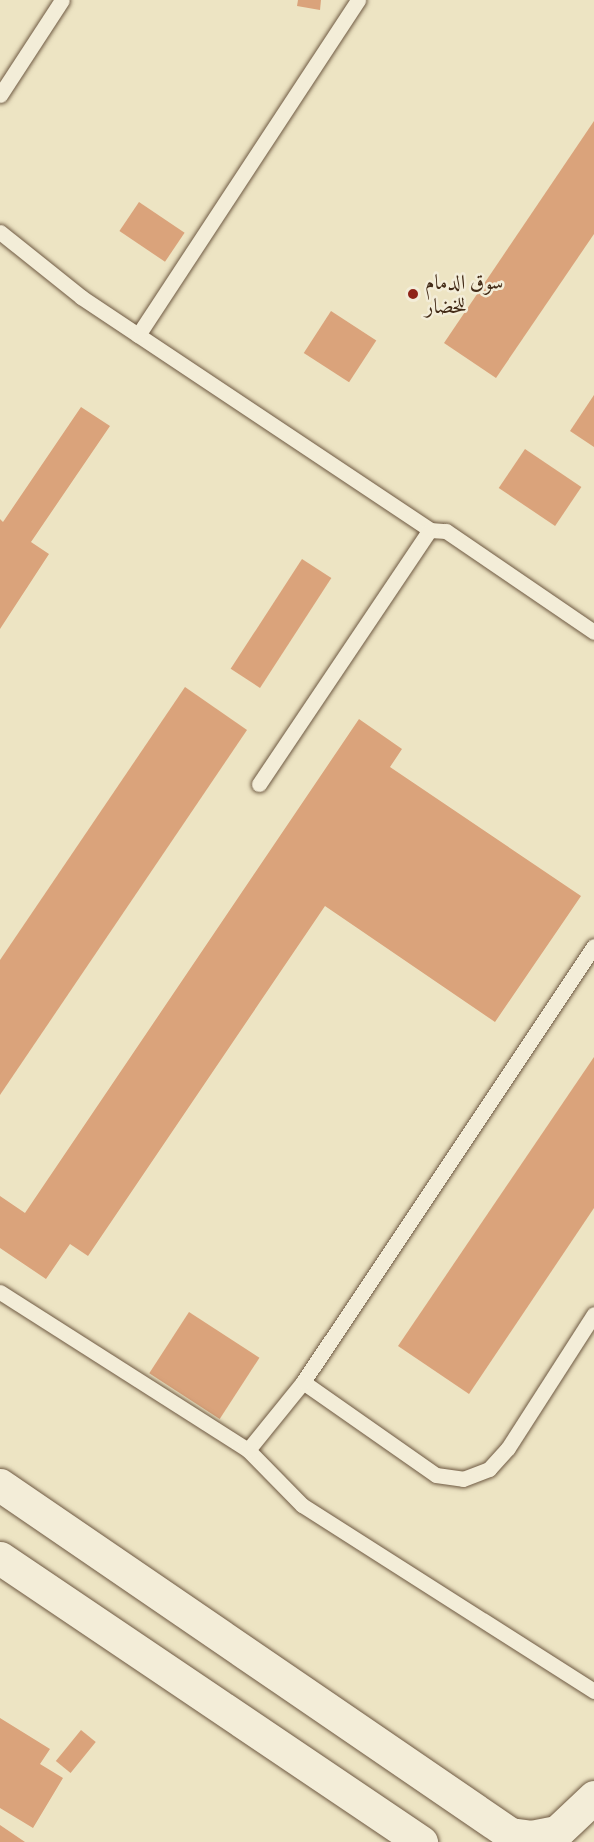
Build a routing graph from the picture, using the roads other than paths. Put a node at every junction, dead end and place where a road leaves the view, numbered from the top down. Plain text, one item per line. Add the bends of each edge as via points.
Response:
1 (62, 0) edge
2 (358, 0) edge
3 (0, 95) edge
4 (0, 232) edge
5 (138, 335) junction
6 (430, 530) junction
7 (594, 632) edge
8 (259, 784) dead end
9 (594, 946) edge
10 (0, 1292) edge
11 (594, 1314) edge
12 (303, 1382) junction
13 (248, 1450) junction
14 (0, 1485) edge
15 (0, 1558) edge
16 (594, 1691) edge
17 (594, 1797) edge
18 (516, 1838) edge
19 (421, 1842) edge

1 - 3 lane
2 - 5 lane
4 - 5 lane via 81,297
5 - 6 lane
6 - 7 lane via 446,531
6 - 8 lane
9 - 12 lane
10 - 13 lane
11 - 12 lane via 507,1448 489,1469 463,1479 436,1475
12 - 13 lane
13 - 16 lane via 303,1504
14 - 18 street
15 - 19 street
17 - 18 street via 557,1832

